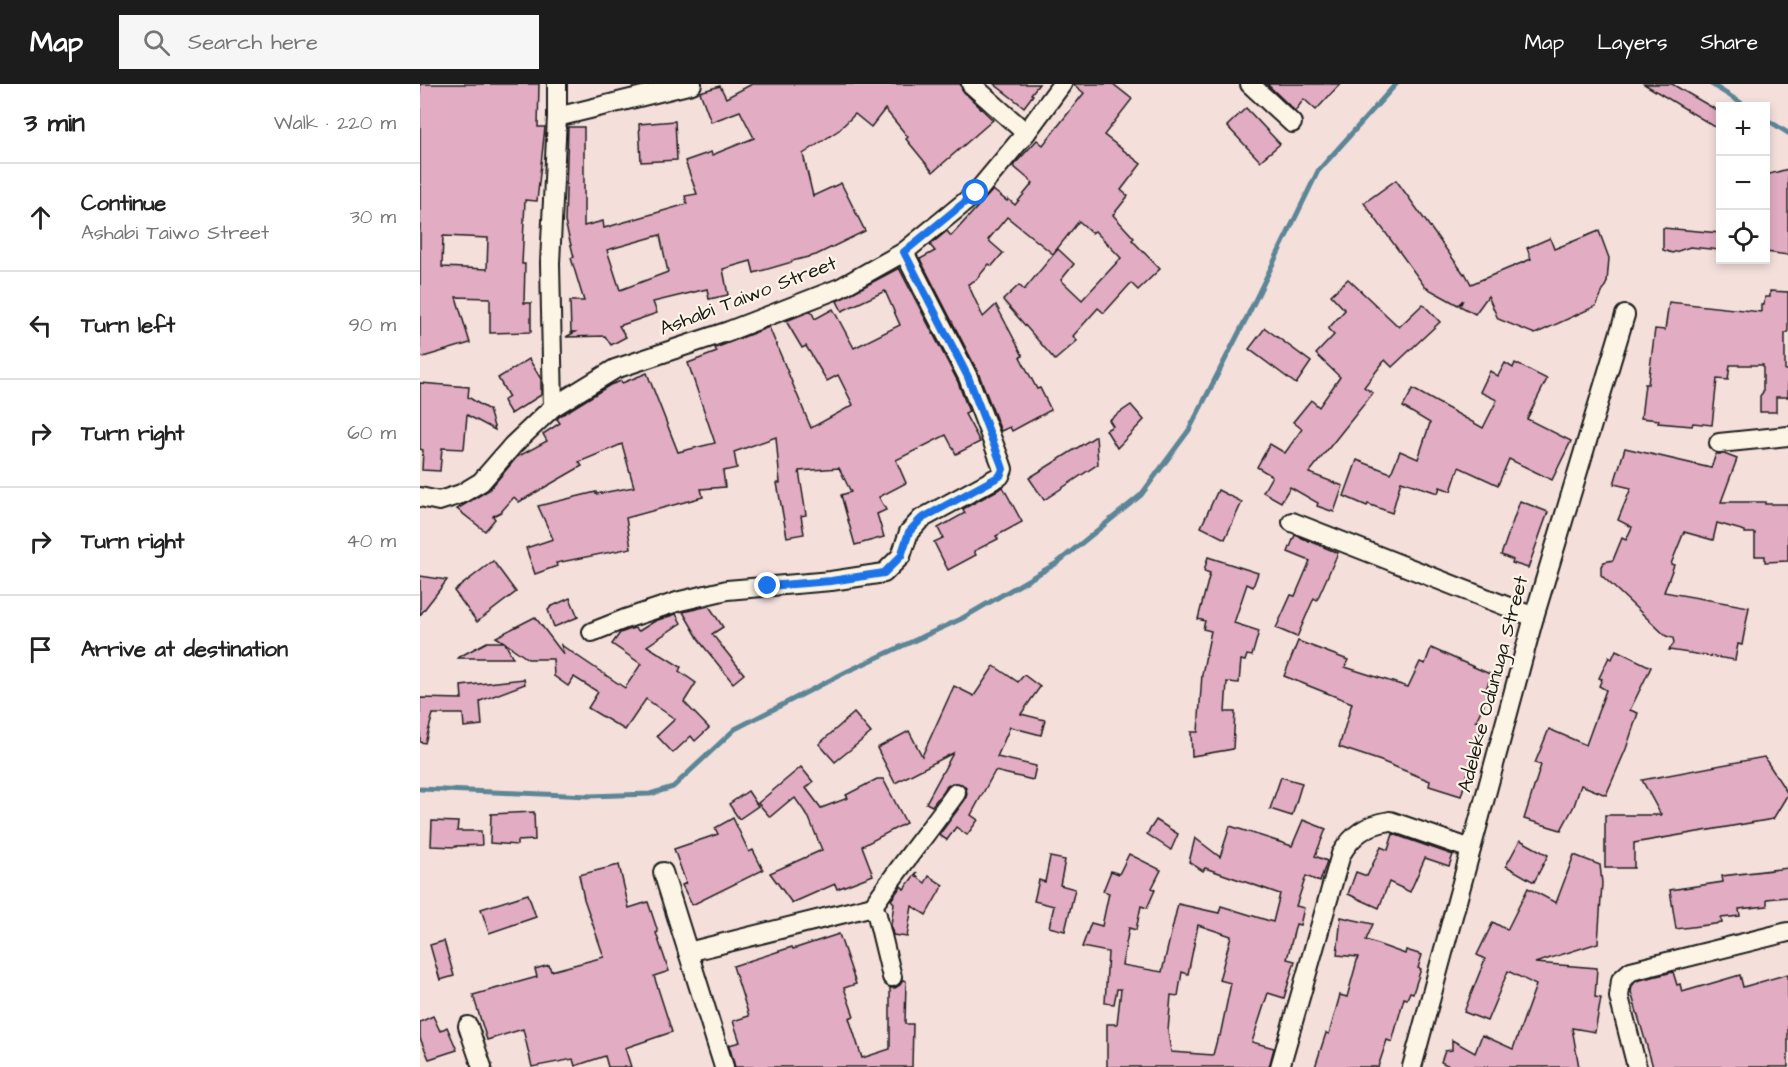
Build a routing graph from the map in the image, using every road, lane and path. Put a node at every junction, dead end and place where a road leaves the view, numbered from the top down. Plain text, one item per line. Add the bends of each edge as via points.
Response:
1 (557, 84) edge
2 (692, 84) edge
3 (971, 84) edge
4 (1062, 84) edge
5 (1251, 84) edge
6 (557, 117) junction
7 (1292, 123) dead end
8 (1026, 133) junction
9 (904, 252) junction
10 (1625, 315) dead end
11 (554, 406) junction
12 (1788, 436) edge
13 (1719, 443) dead end
14 (420, 497) edge
15 (1292, 522) dead end
16 (1534, 617) junction
17 (592, 632) dead end
18 (956, 793) dead end
19 (1471, 849) junction
20 (663, 872) dead end
21 (873, 906) junction
22 (1788, 932) edge
23 (688, 952) junction
24 (892, 977) dead end
25 (468, 1026) dead end
26 (482, 1067) edge
27 (724, 1067) edge
28 (1280, 1067) edge
29 (1413, 1067) edge
30 (1637, 1067) edge

1 - 6 street
2 - 6 street
3 - 8 street
4 - 8 street, Ashabi Taiwo Street
5 - 7 street
6 - 11 street via 550,263
8 - 9 street, Ashabi Taiwo Street via 976,193
9 - 11 street, Ashabi Taiwo Street via 840,288 615,369
9 - 17 street via 968,377 1003,469 1000,476 921,519 909,532 901,556 884,573 727,590 670,604
10 - 16 street, Adeleke Odunuga Street
11 - 14 street, Ashabi Taiwo Street via 481,482 440,501
12 - 13 street
15 - 16 street
16 - 19 street, Adeleke Odunuga Street
18 - 21 street
19 - 28 street via 1390,821 1350,839 1341,854
19 - 29 street, Adeleke Odunuga Street
20 - 23 street
21 - 23 street
21 - 24 street
22 - 30 street via 1631,971 1620,980 1619,997
23 - 27 street
25 - 26 street

